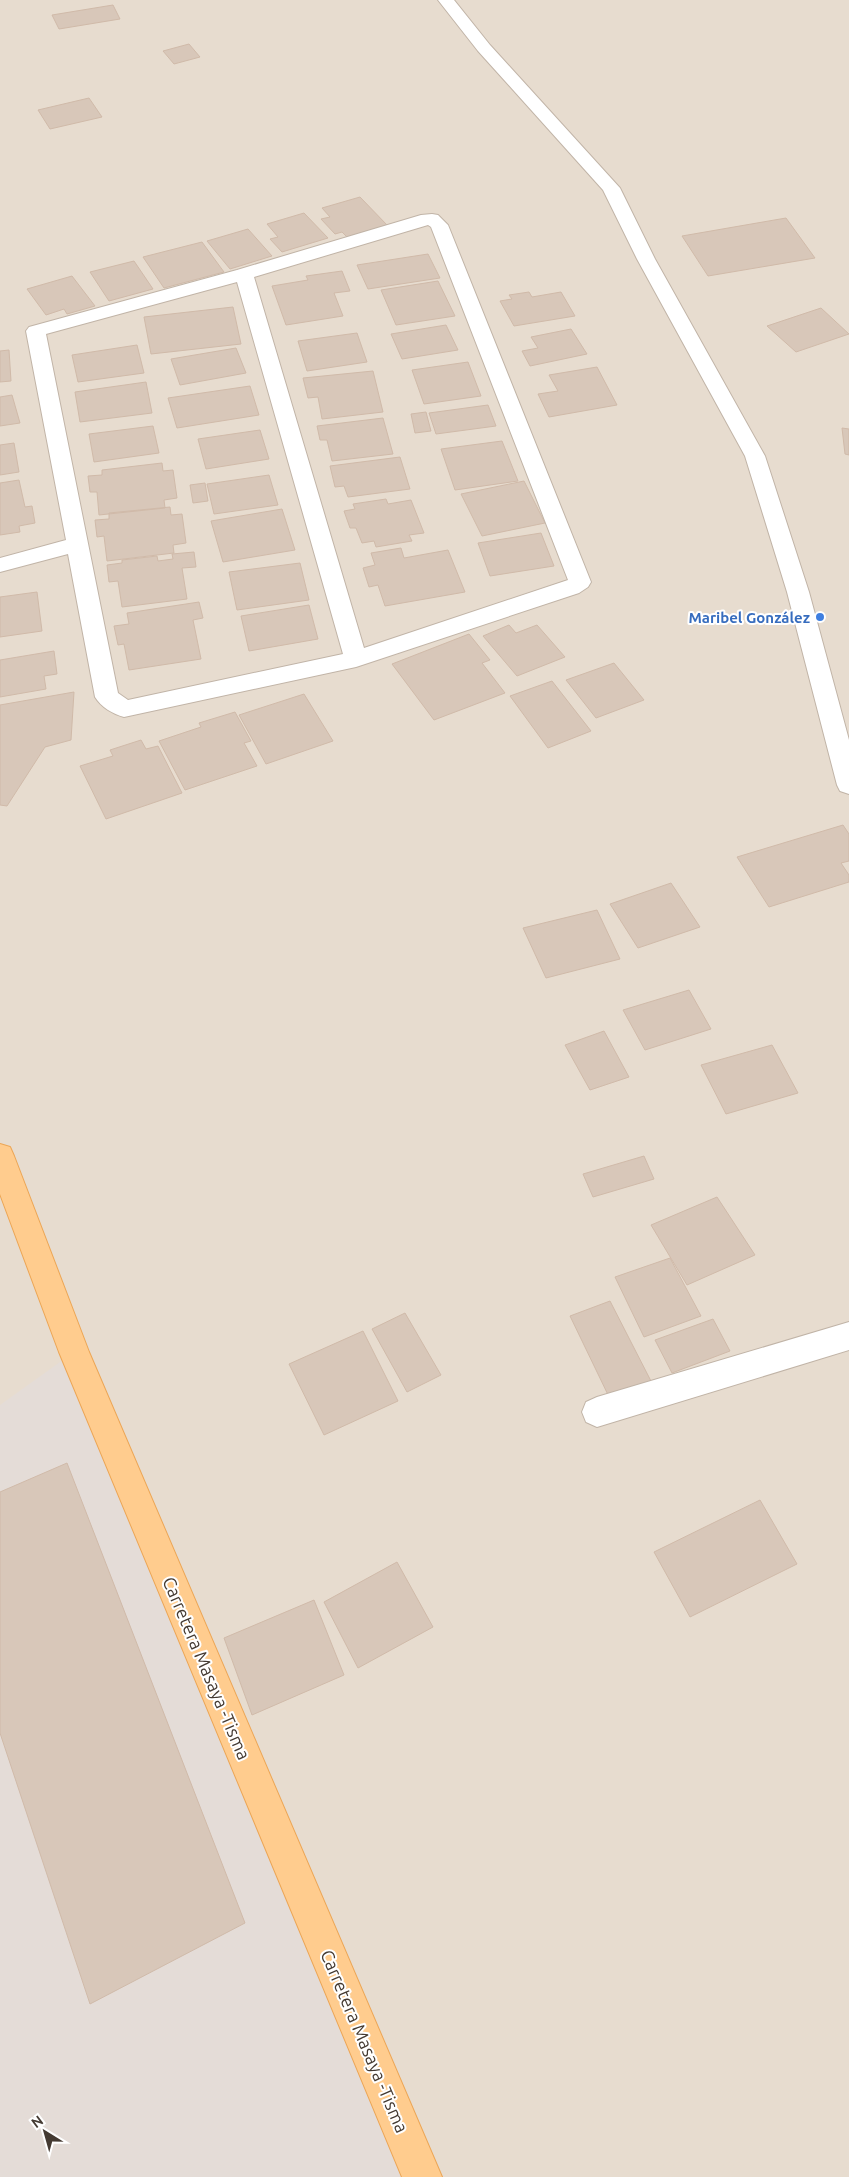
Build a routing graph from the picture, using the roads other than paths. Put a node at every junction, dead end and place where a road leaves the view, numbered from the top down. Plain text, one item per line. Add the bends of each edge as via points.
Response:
1 (446, 0) edge
2 (244, 274) junction
3 (76, 545) junction
4 (0, 565) edge
5 (356, 659) junction
6 (849, 785) edge
7 (0, 1156) edge
8 (849, 1336) edge
9 (597, 1412) dead end
10 (422, 2177) edge

1 - 6 street via 484,48 611,188 674,311 755,456 798,592
2 - 3 street via 36,331
2 - 5 street
2 - 5 street via 427,219 436,222 580,582 571,588
3 - 4 street
3 - 5 street via 107,697 124,709
7 - 10 main road, Carretera Masaya -Tisma via 74,1352
8 - 9 street

